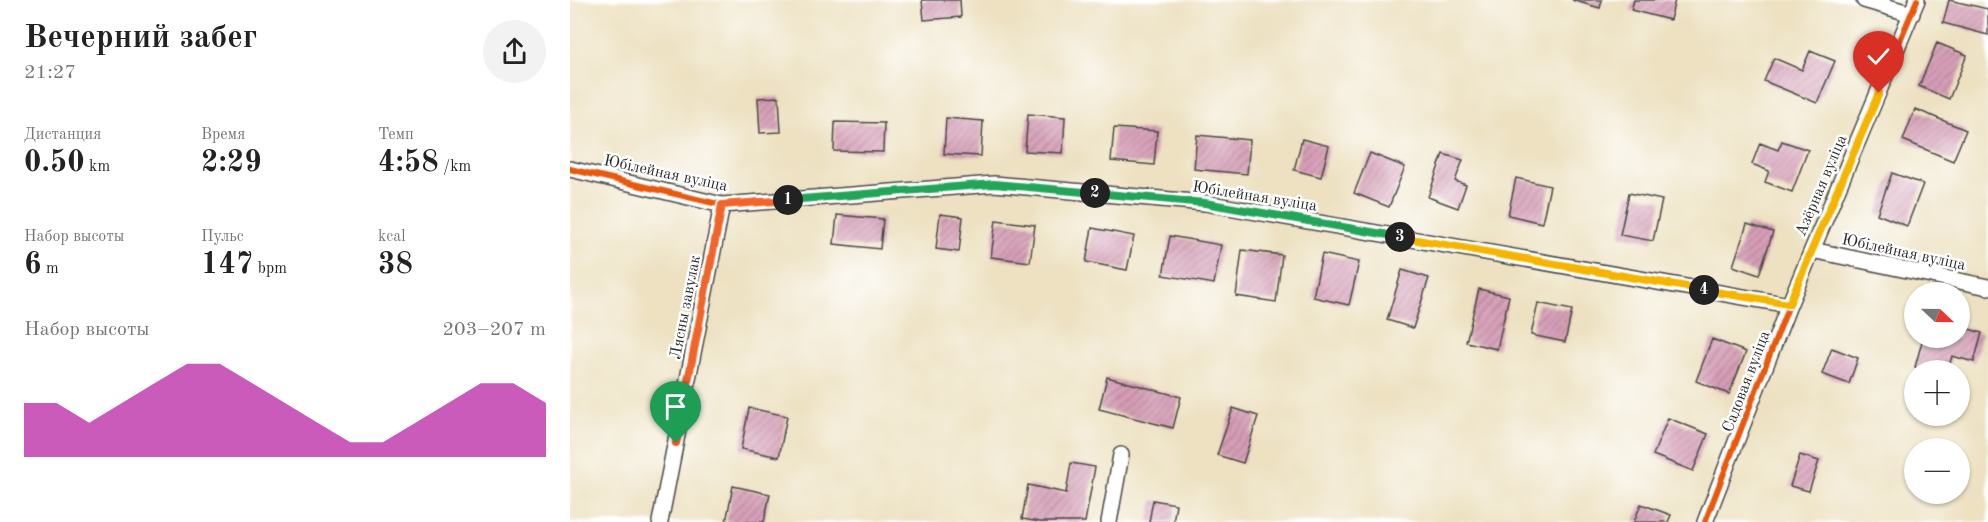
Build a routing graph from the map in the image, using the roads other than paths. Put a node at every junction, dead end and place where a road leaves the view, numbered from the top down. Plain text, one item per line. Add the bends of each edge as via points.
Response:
1 (1864, 0) edge
2 (1914, 7) edge
3 (570, 169) edge
4 (722, 205) junction
5 (1812, 250) junction
6 (1988, 287) edge
7 (1789, 304) junction
8 (1120, 455) dead end
9 (660, 522) edge
10 (1109, 522) edge
11 (1706, 522) edge

1 - 2 street
2 - 5 street, Азёрная вуліца
3 - 4 street, Юбілейная вуліца
4 - 7 street, Юбілейная вуліца via 994,184 1205,203
4 - 9 street, Лясны завулак
5 - 6 street, Юбілейная вуліца
5 - 7 street, Садовая вуліца
7 - 11 street, Садовая вуліца
8 - 10 street

